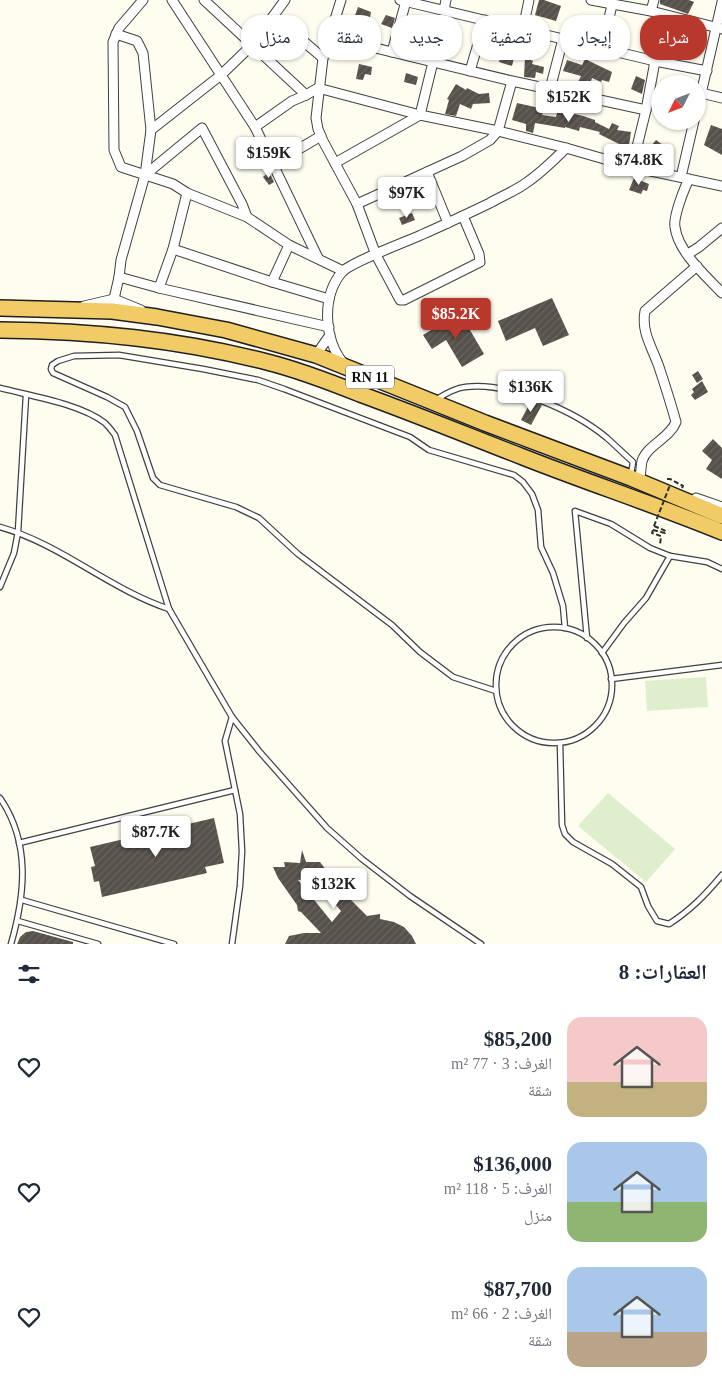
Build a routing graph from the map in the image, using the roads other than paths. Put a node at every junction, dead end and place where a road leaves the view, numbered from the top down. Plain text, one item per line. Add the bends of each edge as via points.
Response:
1 (143, 0) edge
2 (172, 0) edge
3 (204, 0) edge
4 (285, 0) edge
5 (341, 0) edge
6 (446, 0) edge
7 (529, 0) edge
8 (591, 0) edge
9 (654, 0) edge
10 (403, 1) edge
11 (722, 2) edge
12 (612, 5) junction
13 (444, 10) junction
14 (651, 11) junction
15 (275, 15) edge
16 (337, 15) edge
17 (400, 15) edge
18 (526, 15) edge
19 (610, 15) edge
20 (472, 17) edge
21 (719, 28) edge
22 (116, 34) junction
23 (241, 35) edge
24 (308, 45) edge
25 (560, 51) edge
26 (318, 54) edge
27 (630, 55) edge
28 (241, 56) edge
29 (269, 60) edge
30 (323, 60) edge
31 (424, 60) edge
32 (473, 60) edge
33 (656, 61) junction
34 (432, 62) junction
35 (470, 71) junction
36 (707, 72) junction
37 (221, 75) junction
38 (706, 76) edge
39 (512, 81) junction
40 (318, 88) junction
41 (550, 89) junction
42 (306, 94) junction
43 (706, 94) edge
44 (722, 98) edge
45 (646, 110) junction
46 (420, 115) junction
47 (254, 127) junction
48 (151, 130) junction
49 (693, 130) edge
50 (498, 131) junction
51 (321, 136) junction
52 (566, 148) junction
53 (335, 163) junction
54 (273, 164) junction
55 (632, 168) junction
56 (427, 172) junction
57 (146, 175) junction
58 (685, 178) junction
59 (722, 186) edge
60 (187, 193) junction
61 (357, 204) junction
62 (463, 216) junction
63 (247, 217) junction
64 (448, 223) junction
65 (722, 228) edge
66 (289, 245) junction
67 (173, 249) junction
68 (376, 254) junction
69 (688, 254) junction
70 (318, 258) junction
71 (696, 266) junction
72 (343, 271) junction
73 (118, 277) junction
74 (272, 282) junction
75 (159, 288) junction
76 (722, 293) edge
77 (114, 299) junction
78 (329, 299) junction
79 (0, 308) edge
80 (74, 310) junction
81 (157, 317) junction
82 (0, 330) edge
83 (330, 331) junction
84 (316, 355) junction
85 (349, 369) junction
86 (0, 388) edge
87 (26, 395) junction
88 (433, 401) junction
89 (636, 478) junction
90 (722, 507) edge
91 (0, 527) edge
92 (720, 528) edge
93 (18, 532) junction
94 (670, 556) junction
95 (722, 569) edge
96 (0, 586) edge
97 (169, 609) junction
98 (565, 628) junction
99 (588, 638) junction
100 (602, 653) junction
101 (722, 665) edge
102 (612, 678) junction
103 (496, 691) junction
104 (232, 717) junction
105 (560, 743) junction
106 (235, 790) junction
107 (0, 798) edge
108 (19, 843) junction
109 (722, 875) edge
110 (22, 900) junction
111 (18, 921) junction
112 (11, 944) edge
113 (98, 944) edge
114 (174, 944) edge
115 (232, 944) edge
116 (481, 944) edge

1 - 22 street
2 - 37 street
3 - 23 street
4 - 15 street
5 - 16 street
6 - 13 street
7 - 18 street
8 - 12 street
9 - 14 street
10 - 13 street
10 - 17 street
11 - 21 street
12 - 14 street
12 - 19 street
13 - 20 street
14 - 21 street
21 - 36 street
22 - 48 street via 137,42 143,53
22 - 57 street via 113,42 114,150 121,167
24 - 26 street
25 - 41 street
27 - 33 street
28 - 37 street
29 - 42 street
30 - 40 street
31 - 34 street
32 - 35 street
33 - 36 street
33 - 45 street
34 - 35 street
34 - 46 street
35 - 39 street
36 - 38 street
37 - 47 street
37 - 48 street
39 - 41 street
39 - 50 street
40 - 42 street
40 - 46 street
40 - 51 street via 316,118
41 - 45 street
42 - 47 street
43 - 44 street
45 - 55 street
46 - 50 street
46 - 53 street
47 - 54 street
48 - 57 street
49 - 58 street
50 - 52 street
50 - 56 street via 482,146
51 - 53 street
51 - 54 street
52 - 55 street
52 - 62 street via 528,182
53 - 61 street
54 - 70 street
55 - 58 street
56 - 61 street
56 - 64 street
57 - 60 street via 173,184
57 - 63 street via 202,128
57 - 73 street
58 - 59 street
58 - 69 street via 674,226 678,240
60 - 63 street
60 - 67 street
61 - 68 street
62 - 64 street
62 - 68 street via 480,254 480,262 404,300 400,300 393,290
63 - 66 street
64 - 68 street
65 - 69 street
66 - 70 street
66 - 74 street
67 - 74 street
67 - 75 street
68 - 72 street
69 - 71 street
70 - 72 street
71 - 76 street
71 - 89 street via 644,311 643,325 676,422 642,460
72 - 78 street
73 - 75 street
73 - 77 street
74 - 78 street
75 - 83 street
77 - 80 street
77 - 81 street
78 - 83 street
79 - 80 highway, RN 11
80 - 81 highway, RN 11
81 - 84 highway, RN 11 via 226,330
82 - 92 highway, RN 11 via 95,332 147,338 268,362 407,411 592,484
83 - 84 street
83 - 85 street via 339,357
84 - 85 highway, RN 11
85 - 88 highway, RN 11
86 - 87 lane
87 - 93 lane
87 - 97 lane via 93,415 115,435
88 - 89 highway, RN 11
88 - 89 lane via 464,387 484,386 528,396 579,419 607,438 632,462
89 - 90 street
89 - 92 highway, RN 11
91 - 93 lane
93 - 96 lane via 14,553
93 - 97 lane via 55,549 134,596
94 - 95 lane via 707,562
94 - 99 lane via 650,548 611,524 575,511
94 - 100 lane via 646,598
97 - 104 lane
98 - 99 lane
98 - 103 lane via 547,627 529,632 514,642 503,656 497,673
98 - 103 lane via 563,606 553,573 540,547 538,510 532,494 514,475 429,450 410,437 258,380 119,355 74,356 52,365 53,374 126,407 153,478 160,485 236,507 259,518 298,554 392,625 453,677
99 - 100 lane
100 - 102 lane
101 - 102 lane
102 - 105 lane via 611,697 593,728
103 - 105 lane via 511,724 542,742
104 - 106 lane via 224,741
104 - 116 lane via 327,828 410,896
105 - 109 lane via 562,825 565,834 641,887 657,921 669,924 687,912
106 - 108 lane
106 - 115 lane via 242,850
107 - 108 lane
108 - 110 lane via 24,872
110 - 111 lane
110 - 114 lane
111 - 112 lane
111 - 113 lane

